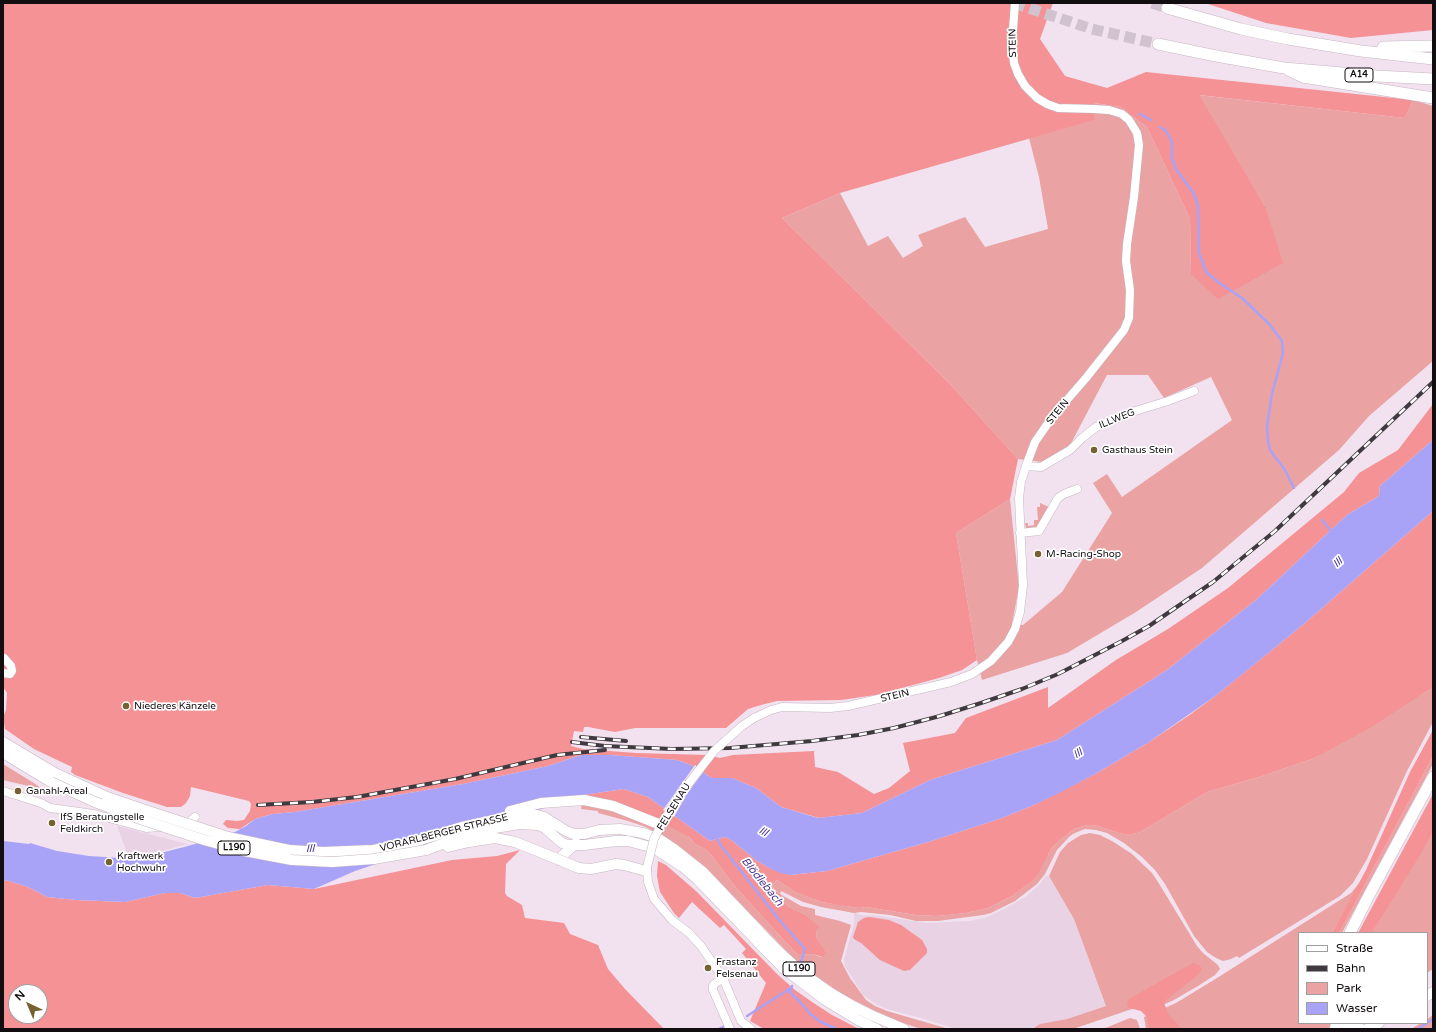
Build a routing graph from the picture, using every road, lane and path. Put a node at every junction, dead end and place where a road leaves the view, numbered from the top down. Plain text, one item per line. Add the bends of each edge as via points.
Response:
1 (1014, 5) edge
2 (1167, 8) tunnel mouth
3 (1158, 44) tunnel mouth
4 (1433, 46) edge
5 (1351, 50) junction
6 (1433, 59) edge
7 (1284, 68) junction
8 (1433, 79) edge
9 (1433, 98) edge
10 (1194, 391) dead end
11 (1026, 466) junction
12 (1076, 488) dead end
13 (1020, 533) junction
14 (4, 658) dead end
15 (3, 673) edge
16 (754, 718) joint
17 (3, 742) edge
18 (3, 754) edge
19 (53, 777) junction
20 (1433, 777) edge
21 (3, 792) edge
22 (195, 817) dead end
23 (493, 820) junction
24 (661, 825) junction
25 (566, 831) junction
26 (584, 834) junction
27 (555, 836) junction
28 (461, 841) junction
29 (574, 845) junction
30 (647, 869) junction
31 (1350, 932) edge
32 (723, 978) junction
33 (1378, 1024) edge
34 (730, 1029) edge
35 (751, 1029) edge
36 (877, 1029) edge
37 (904, 1029) edge
38 (1367, 1029) edge

1 - 11 street, STEIN via 1014,63 1025,86 1037,98 1058,108 1109,110 1122,114 1138,133 1139,145 1126,261 1130,290 1129,318 1124,330 1053,416 1035,442
2 - 5 highway via 1241,29
3 - 7 highway, A14
4 - 5 highway via 1377,46
5 - 6 highway
7 - 8 highway, A14
7 - 9 highway via 1302,78
10 - 11 street, ILLWEG via 1096,427 1070,450 1041,467
11 - 13 street, STEIN via 1019,498
12 - 13 street via 1058,498 1039,531
13 - 16 street, STEIN via 1023,585 1020,612 1008,642 982,668 951,682 874,701 830,708 782,707
14 - 15 street via 12,671 10,674
16 - 24 street, FELSENAU, bridge via 714,751 682,792
17 - 19 main road, VORARLBERGER STRASSE / L190
18 - 19 main road, VORARLBERGER STRASSE / L190
19 - 23 main road, VORARLBERGER STRASSE / L190, bridge via 228,837 289,850 373,850 411,843
19 - 28 main road, VORARLBERGER STRASSE / L190, bridge via 95,802 134,817 196,838 292,860 332,862 374,859 439,849
20 - 31 highway
21 - 22 street via 50,808 87,813 146,828 186,826
23 - 24 main road via 503,813 541,803 584,800 613,806
23 - 25 main road, VORARLBERGER STRASSE / L190 via 518,815 537,815
24 - 30 street, FELSENAU, bridge via 654,839
25 - 26 main road, VORARLBERGER STRASSE / L190
25 - 29 main road
26 - 29 main road
26 - 37 main road, VORARLBERGER STRASSE / L190 via 598,830 620,829 659,839 703,872 801,972 853,1006
27 - 28 main road, VORARLBERGER STRASSE via 538,825 519,824 495,828
27 - 29 main road, VORARLBERGER STRASSE via 562,843
27 - 29 main road via 558,843 558,860
28 - 30 main road, bridge via 495,838 516,842 579,868 591,869 620,864
29 - 36 main road, L190 via 616,840 654,848 683,867 795,978 835,1007
30 - 32 street, FELSENAU via 654,899 672,920 701,946
32 - 34 street via 713,985 713,990
32 - 35 street, FELSENAU via 742,1021
33 - 38 main road

